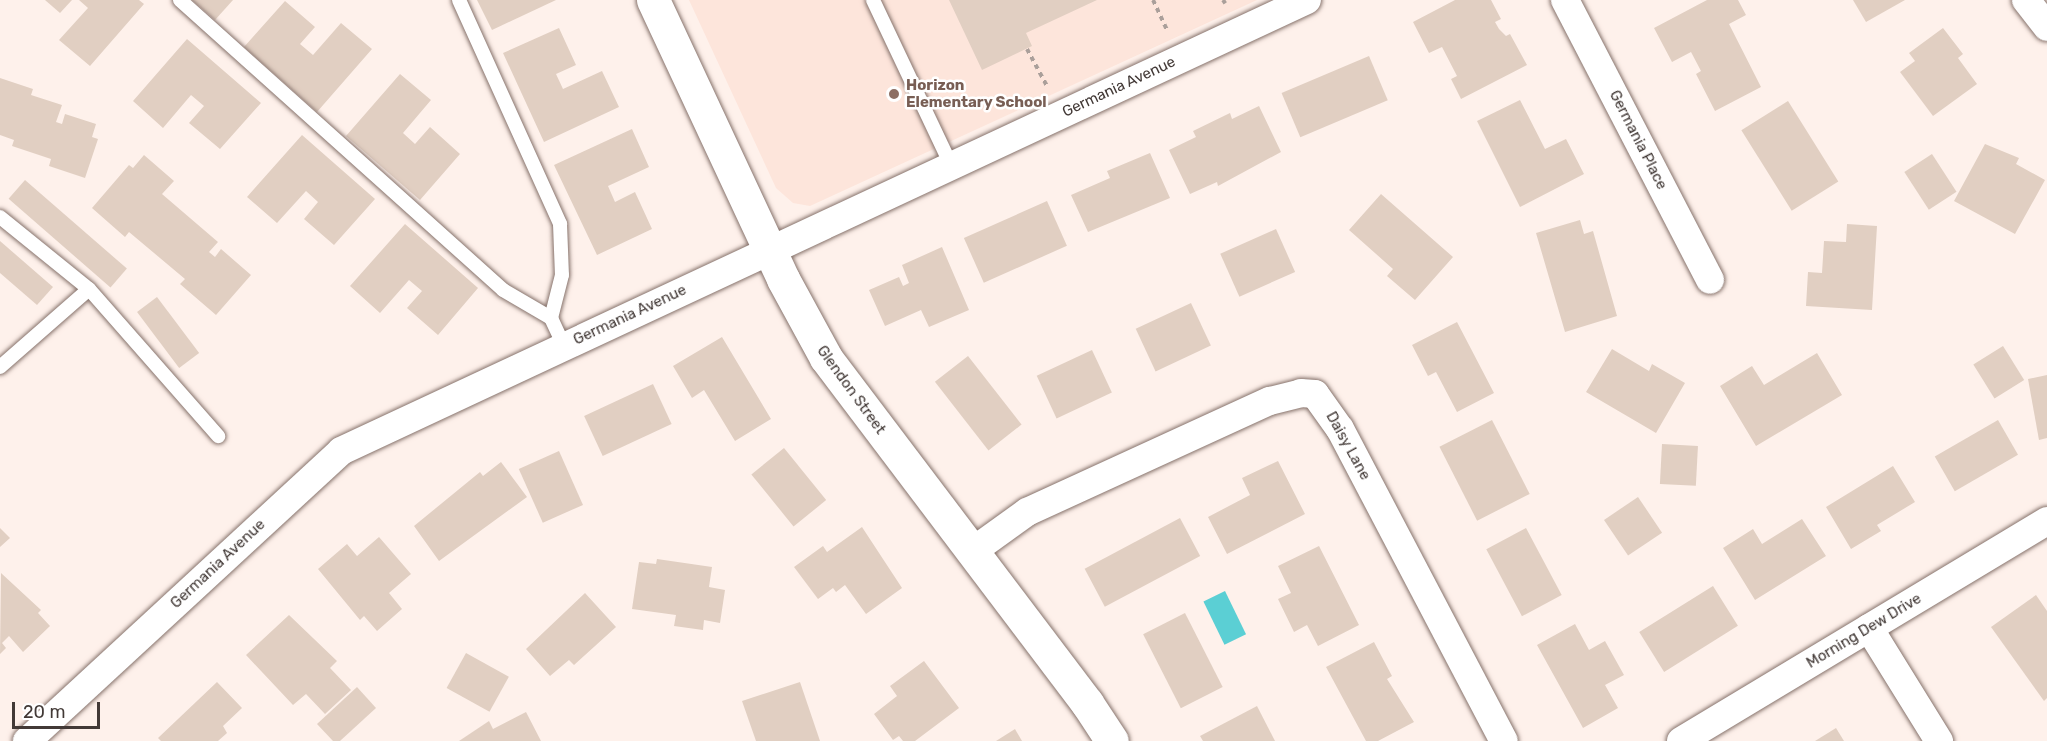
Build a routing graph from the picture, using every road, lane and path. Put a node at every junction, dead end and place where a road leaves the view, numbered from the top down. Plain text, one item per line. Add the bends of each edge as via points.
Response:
1 (180, 0) edge
2 (459, 0) edge
3 (653, 0) edge
4 (873, 0) edge
5 (1153, 0) edge
6 (1307, 0) edge
7 (1565, 0) edge
8 (2026, 0) edge
9 (2047, 27) edge
10 (1167, 30) dead end
11 (1027, 49) dead end
12 (1047, 86) dead end
13 (951, 165) junction
14 (0, 217) edge
15 (770, 250) junction
16 (1710, 280) dead end
17 (89, 289) junction
18 (551, 318) junction
19 (564, 346) junction
20 (0, 367) edge
21 (218, 436) dead end
22 (2047, 521) edge
23 (974, 551) junction
24 (1869, 628) junction
25 (27, 741) edge
26 (1112, 741) edge
27 (1504, 741) edge
28 (1681, 741) edge
29 (1939, 741) edge

1 - 18 lane via 502,290
2 - 18 lane via 560,224 562,275
3 - 15 street, Glendon Street
4 - 13 lane
5 - 10 path
6 - 13 street, Germania Avenue
7 - 16 street, Germania Place
8 - 9 street
11 - 12 path
13 - 15 street, Germania Avenue
14 - 17 lane
15 - 19 street, Germania Avenue
15 - 23 street, Glendon Street via 838,376
17 - 20 lane
17 - 21 lane
18 - 19 lane
19 - 25 street, Germania Avenue via 333,457
22 - 24 street, Morning Dew Drive
23 - 26 street, Glendon Street
23 - 27 street, Daisy Lane via 1027,513 1270,400 1316,394 1340,429
24 - 28 street, Morning Dew Drive
24 - 29 street

